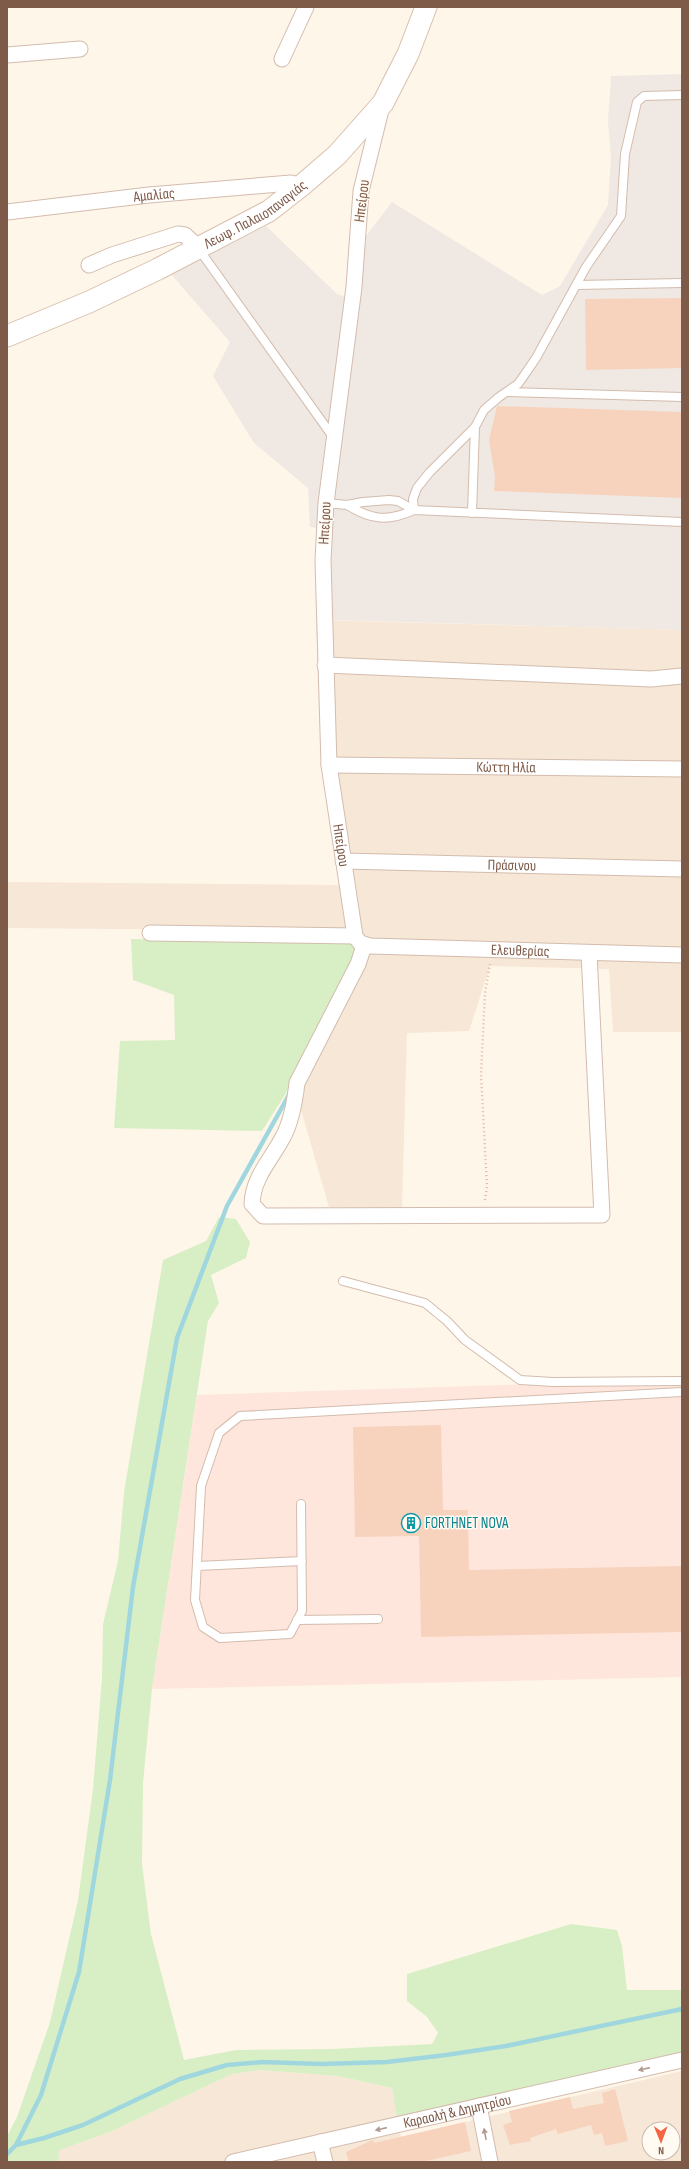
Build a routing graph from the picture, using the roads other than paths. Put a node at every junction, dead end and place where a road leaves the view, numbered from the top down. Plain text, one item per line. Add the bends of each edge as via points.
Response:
1 (306, 7) edge
2 (426, 7) edge
3 (80, 49) dead end
4 (7, 55) edge
5 (282, 59) dead end
6 (682, 95) edge
7 (383, 103) junction
8 (301, 186) junction
9 (7, 212) edge
10 (198, 247) junction
11 (89, 265) dead end
12 (682, 283) edge
13 (577, 285) junction
14 (7, 336) edge
15 (508, 392) junction
16 (682, 397) edge
17 (475, 427) junction
18 (333, 437) junction
19 (326, 503) junction
20 (347, 505) junction
21 (414, 510) junction
22 (472, 513) junction
23 (682, 522) edge
24 (325, 665) junction
25 (682, 676) edge
26 (329, 765) junction
27 (682, 769) edge
28 (342, 860) junction
29 (682, 869) edge
30 (150, 934) dead end
31 (360, 942) junction
32 (589, 953) junction
33 (682, 955) edge
34 (343, 1281) dead end
35 (682, 1381) edge
36 (682, 1392) edge
37 (301, 1504) dead end
38 (302, 1561) junction
39 (197, 1566) junction
40 (378, 1619) dead end
41 (297, 1620) junction
42 (682, 2060) edge
43 (479, 2106) junction
44 (320, 2142) junction
45 (233, 2162) edge
46 (325, 2162) edge
47 (490, 2162) edge

1 - 5 street
2 - 7 street, Λεωφ. Παλαιοπαναγιάς via 408,54
3 - 4 street
6 - 13 lane via 644,96 637,102 625,154 621,216
7 - 8 street, Λεωφ. Παλαιοπαναγιάς via 337,155
7 - 18 street, Ηπείρου via 361,191 354,287
8 - 9 street, Αμαλίας via 291,183 150,195
8 - 10 street, Λεωφ. Παλαιοπαναγιάς via 269,211
10 - 11 street via 185,235 178,234
10 - 14 street, Λεωφ. Παλαιοπαναγιάς via 89,302
10 - 18 lane
12 - 13 lane
13 - 15 lane via 536,358 518,384
15 - 16 lane
15 - 17 lane via 484,410
17 - 21 lane via 417,488 413,499
17 - 22 lane
18 - 19 street, Ηπείρου
19 - 20 lane
19 - 24 street, Ηπείρου via 323,561
20 - 21 lane via 389,500
20 - 21 lane via 363,515 376,518 396,518
21 - 22 lane
22 - 23 lane
24 - 25 street via 644,678
24 - 26 street, Ηπείρου
26 - 27 street, Κώττη Ηλία
26 - 28 street, Ηπείρου
28 - 29 street, Πράσινου
28 - 31 street, Ηπείρου
30 - 31 street, Ελευθερίας
31 - 32 street, Ελευθερίας
31 - 32 street via 358,964 297,1082 294,1104 284,1136 258,1176 252,1204 263,1216 602,1215
32 - 33 street, Ελευθερίας
34 - 35 lane via 425,1303 448,1321 465,1340 520,1380
36 - 39 lane via 240,1416 219,1433 201,1486
37 - 38 lane
38 - 39 lane
38 - 41 lane via 302,1611
39 - 41 lane via 195,1600 203,1627 220,1638 290,1634
40 - 41 lane
42 -> 43 street, Καραολή & Δημητρίου
43 -> 44 street, Καραολή & Δημητρίου
47 -> 43 street
44 - 45 street, Καραολή & Δημητρίου
44 - 46 street

